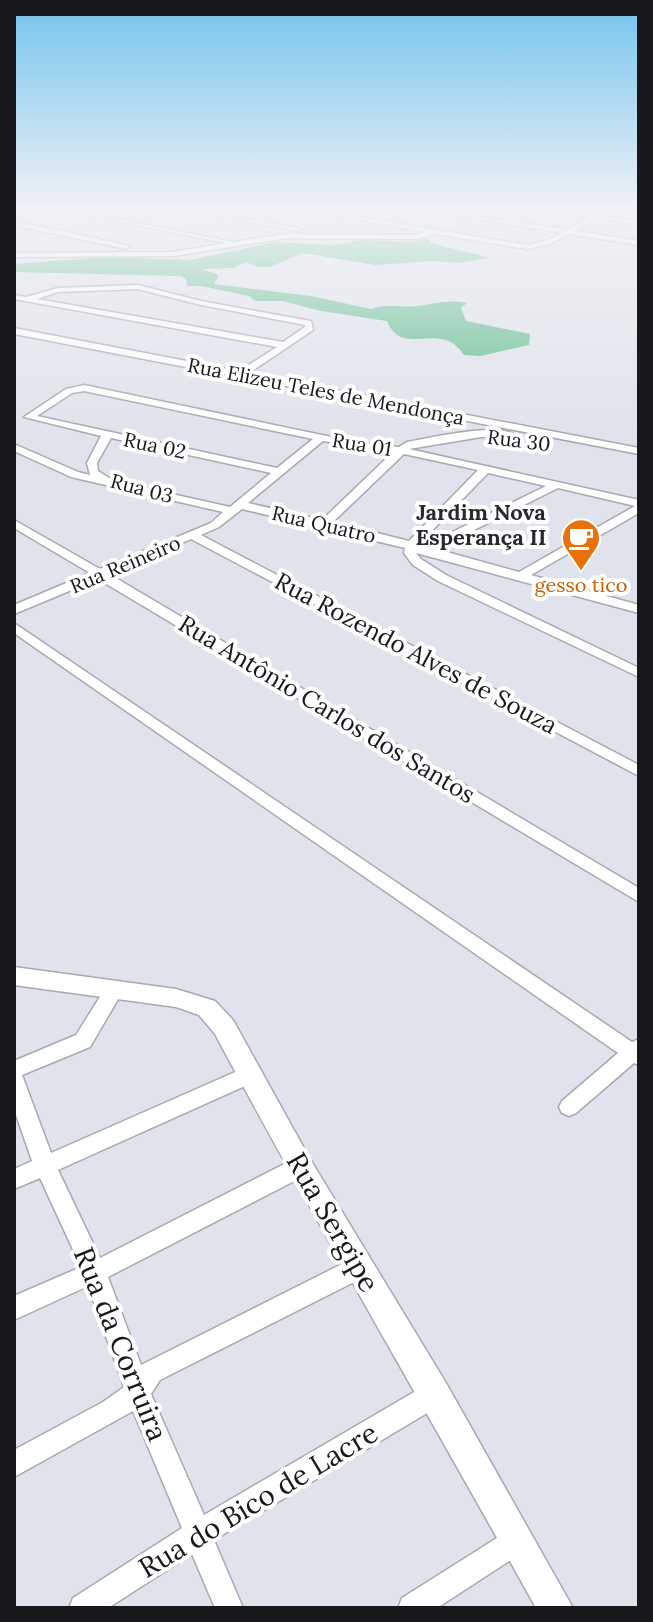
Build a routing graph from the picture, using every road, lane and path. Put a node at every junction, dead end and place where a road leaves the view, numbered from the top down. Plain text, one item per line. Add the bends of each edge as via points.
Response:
1 (14, 297) edge
2 (27, 299) junction
3 (14, 331) edge
4 (283, 345) junction
5 (240, 375) junction
6 (31, 419) joint
7 (107, 435) junction
8 (321, 438) junction
9 (14, 447) edge
10 (401, 450) junction
11 (639, 451) edge
12 (639, 461) edge
13 (486, 468) junction
14 (279, 472) junction
15 (110, 483) junction
16 (558, 484) junction
17 (639, 486) edge
18 (636, 504) edge
19 (236, 508) junction
20 (14, 523) edge
21 (325, 524) junction
22 (192, 535) junction
23 (418, 548) junction
24 (102, 573) junction
25 (520, 576) junction
26 (636, 605) edge
27 (14, 610) edge
28 (14, 627) edge
29 (639, 673) edge
30 (639, 771) edge
31 (639, 896) edge
32 (14, 976) edge
33 (115, 989) junction
34 (637, 1052) edge
35 (14, 1070) edge
36 (249, 1075) junction
37 (14, 1080) edge
38 (569, 1107) dead end
39 (45, 1166) junction
40 (300, 1167) junction
41 (14, 1179) edge
42 (360, 1267) junction
43 (95, 1272) junction
44 (14, 1308) edge
45 (138, 1392) junction
46 (435, 1394) junction
47 (14, 1464) edge
48 (198, 1534) junction
49 (516, 1540) junction
50 (83, 1608) edge
51 (229, 1608) edge
52 (412, 1608) edge
53 (555, 1608) edge

1 - 2 street
2 - 4 street
2 - 4 street via 58,290 138,287 308,323 310,328
3 - 5 street, Rua Elizeu Teles de Mendonça
4 - 5 street
5 - 11 street, Rua Elizeu Teles de Mendonça
6 - 7 street, Rua 02
6 - 8 street, Rua 01 via 69,391 84,388
7 - 14 street, Rua 02
7 - 15 street, Rua 03 via 92,463 93,472
8 - 10 street, Rua 01
8 - 14 street, Rua Reineiro
9 - 15 street via 75,475
10 - 12 street, Rua 30 via 421,441 494,433
10 - 13 street, Rua 01
10 - 21 street
13 - 16 street, Rua 01
13 - 23 street
14 - 19 street, Rua Reineiro
15 - 19 street, Rua 03
16 - 18 street, Rua 01
16 - 23 street
17 - 18 street
18 - 25 street
19 - 21 street, Rua Quatro
19 - 22 street, Rua Reineiro
20 - 24 street, Rua Antônio Carlos dos Santos
21 - 23 street, Rua Quatro
22 - 24 street, Rua Reineiro
22 - 30 street, Rua Rozendo Alves de Souza
23 - 25 street, Rua Quatro
23 - 29 street via 410,553 417,562 442,578
24 - 27 street, Rua Reineiro
24 - 31 street, Rua Antônio Carlos dos Santos
25 - 26 street, Rua Quatro
28 - 34 street
32 - 33 street, Rua Sergipe
33 - 35 street via 83,1041
33 - 36 street, Rua Sergipe via 207,1008 224,1027
34 - 38 street
36 - 39 street
36 - 40 street, Rua Sergipe
37 - 39 street, Rua da Corruira
39 - 41 street
39 - 43 street, Rua da Corruira
40 - 42 street, Rua Sergipe
40 - 43 street
42 - 45 street via 151,1371
42 - 46 street, Rua Sergipe
43 - 44 street
43 - 45 street, Rua da Corruira
45 - 47 street
45 - 48 street, Rua da Corruira
46 - 48 street, Rua do Bico de Lacre
46 - 49 street, Rua Sergipe
48 - 50 street, Rua do Bico de Lacre
48 - 51 street, Rua da Corruira
49 - 52 street
49 - 53 street, Rua Sergipe

